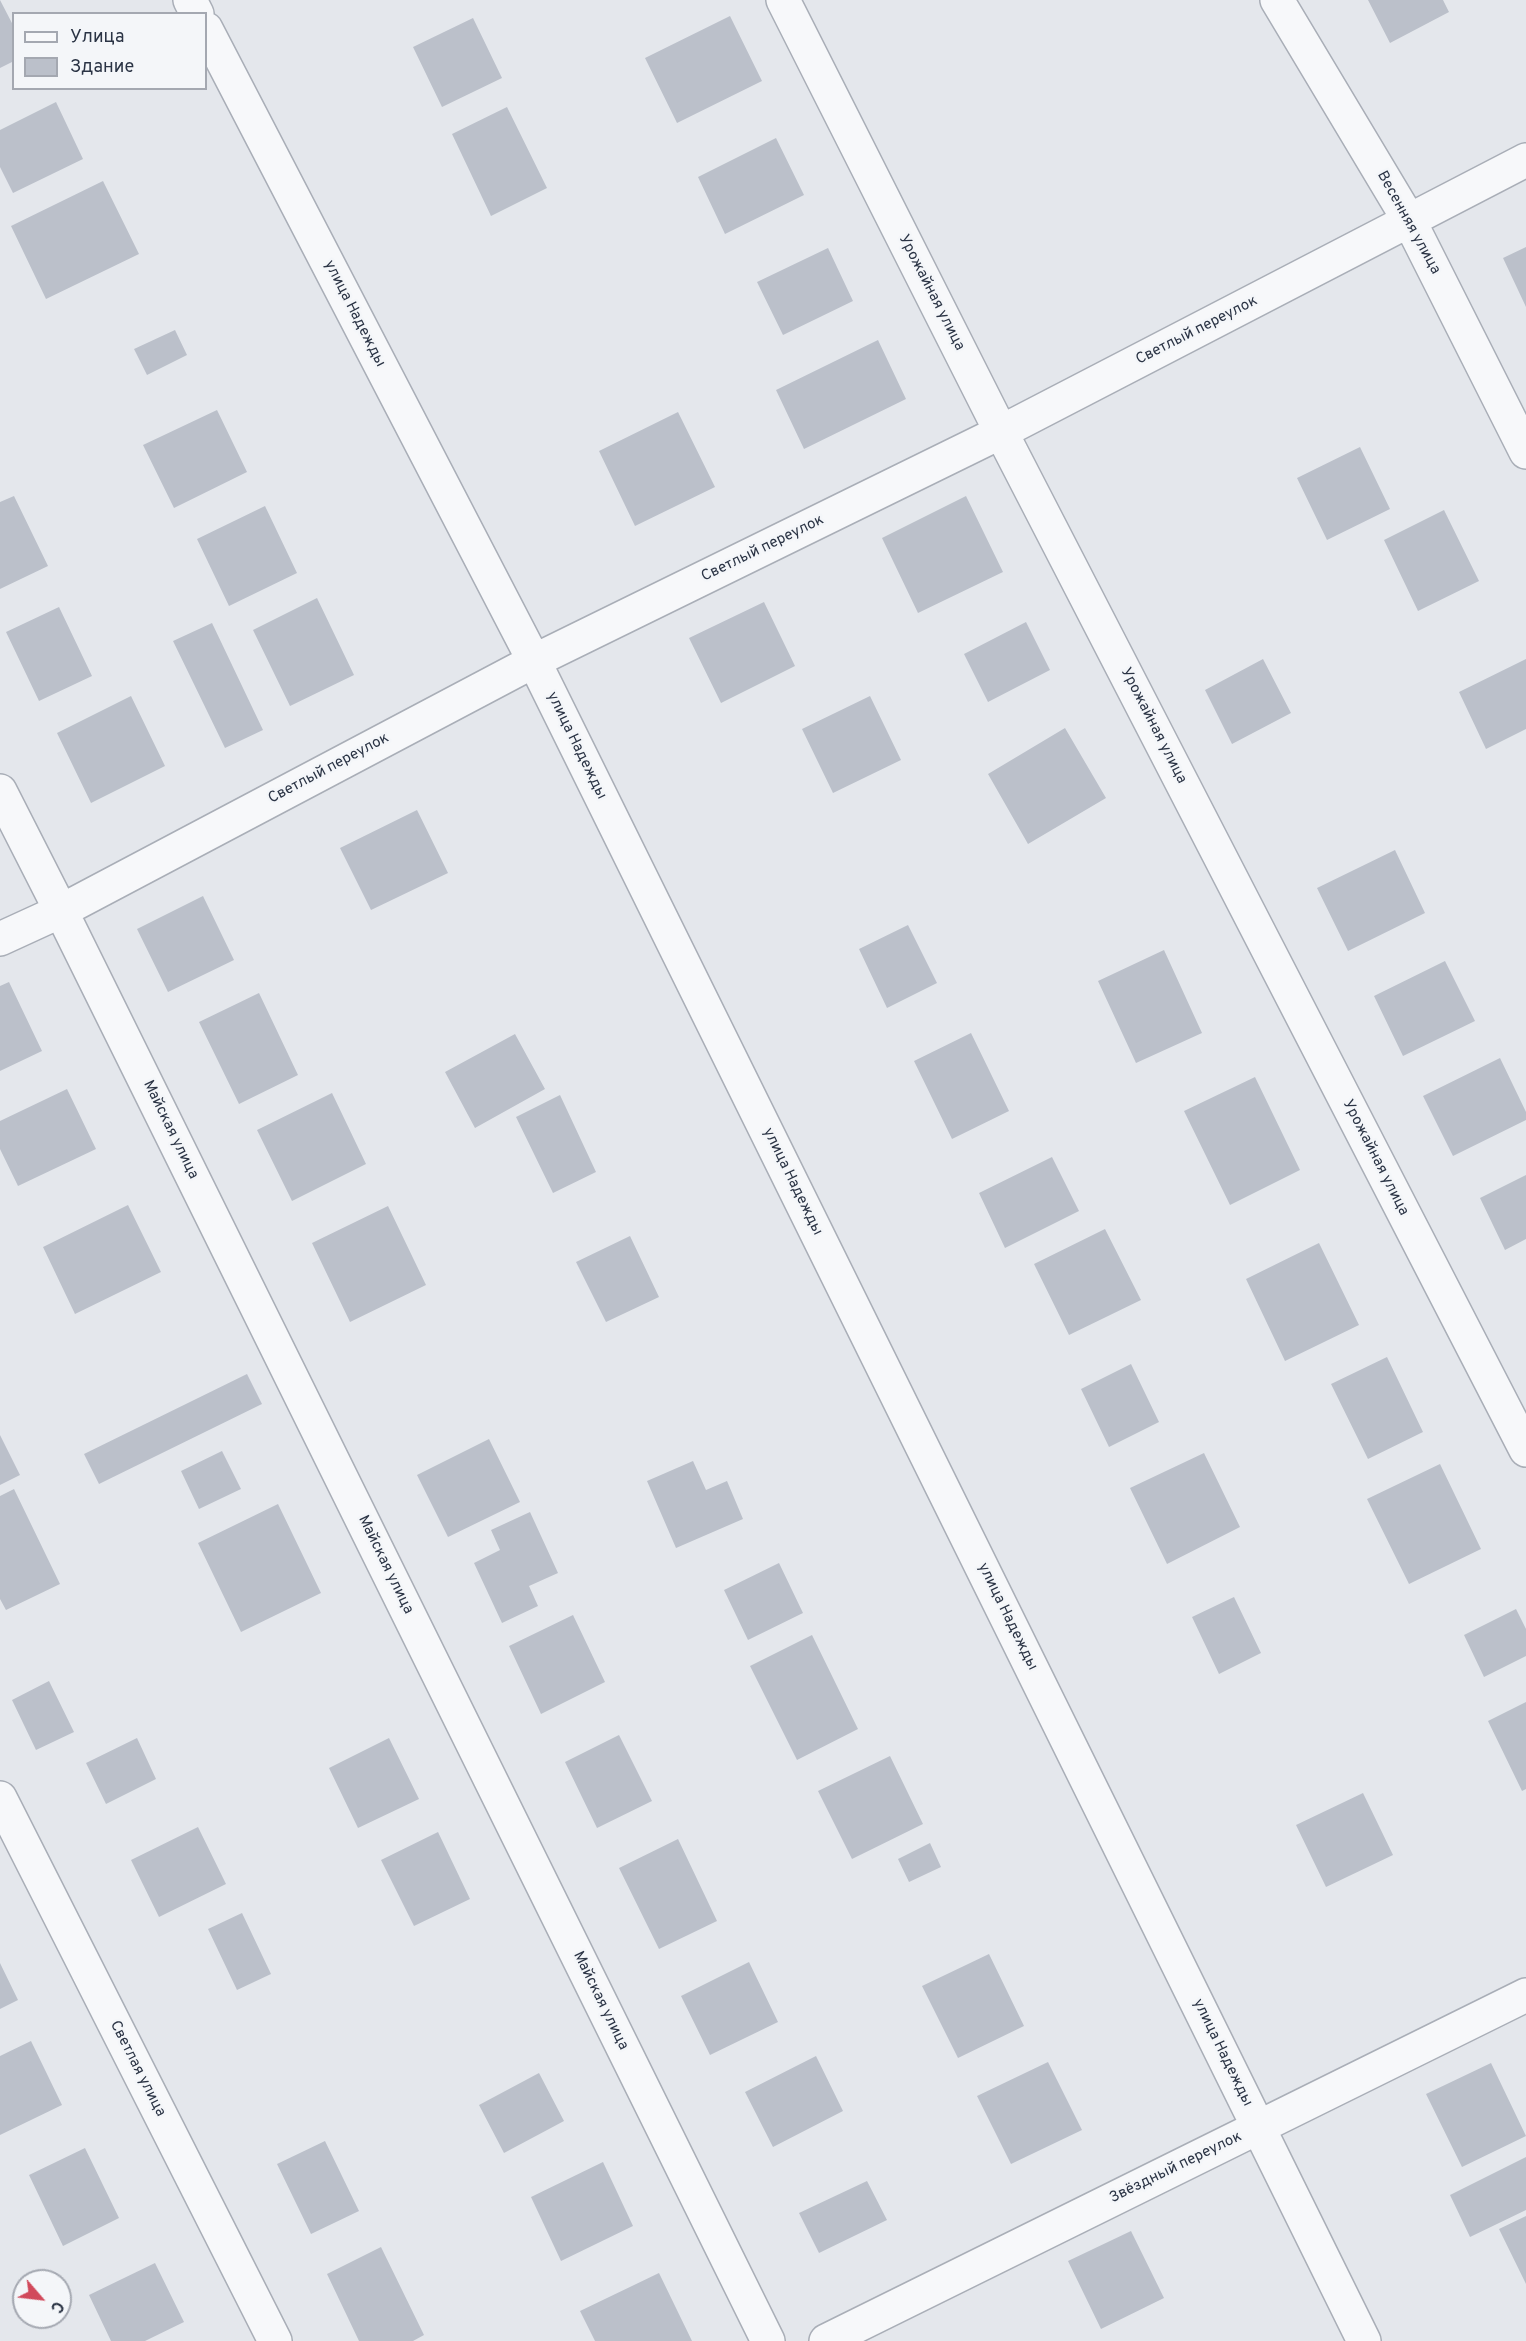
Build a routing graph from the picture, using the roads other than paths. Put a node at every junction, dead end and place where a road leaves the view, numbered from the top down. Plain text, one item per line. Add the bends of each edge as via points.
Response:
1 (783, 0) edge
2 (1277, 0) edge
3 (207, 31) edge
4 (1526, 160) edge
5 (1410, 222) junction
6 (1001, 432) junction
7 (1526, 453) edge
8 (534, 661) junction
9 (0, 791) edge
10 (62, 911) junction
11 (0, 939) edge
12 (1526, 1450) edge
13 (0, 1798) edge
14 (1526, 1995) edge
15 (1258, 2127) junction
16 (275, 2341) edge
17 (768, 2341) edge
18 (826, 2341) edge
19 (1364, 2341) edge

1 - 6 street, Урожайная улица
2 - 5 street, Весенняя улица
3 - 8 street, улица Надежды
4 - 5 street, Светлый переулок
5 - 6 street, Светлый переулок
5 - 7 street, Весенняя улица
6 - 8 street, Светлый переулок
6 - 12 street, Урожайная улица
8 - 10 street, Светлый переулок
8 - 15 street, улица Надежды
9 - 10 street, Майская улица
10 - 11 street, Светлый переулок
10 - 17 street, Майская улица
13 - 16 street, Светлая улица
14 - 15 street, Звёздный переулок
15 - 18 street, Звёздный переулок
15 - 19 street, улица Надежды

